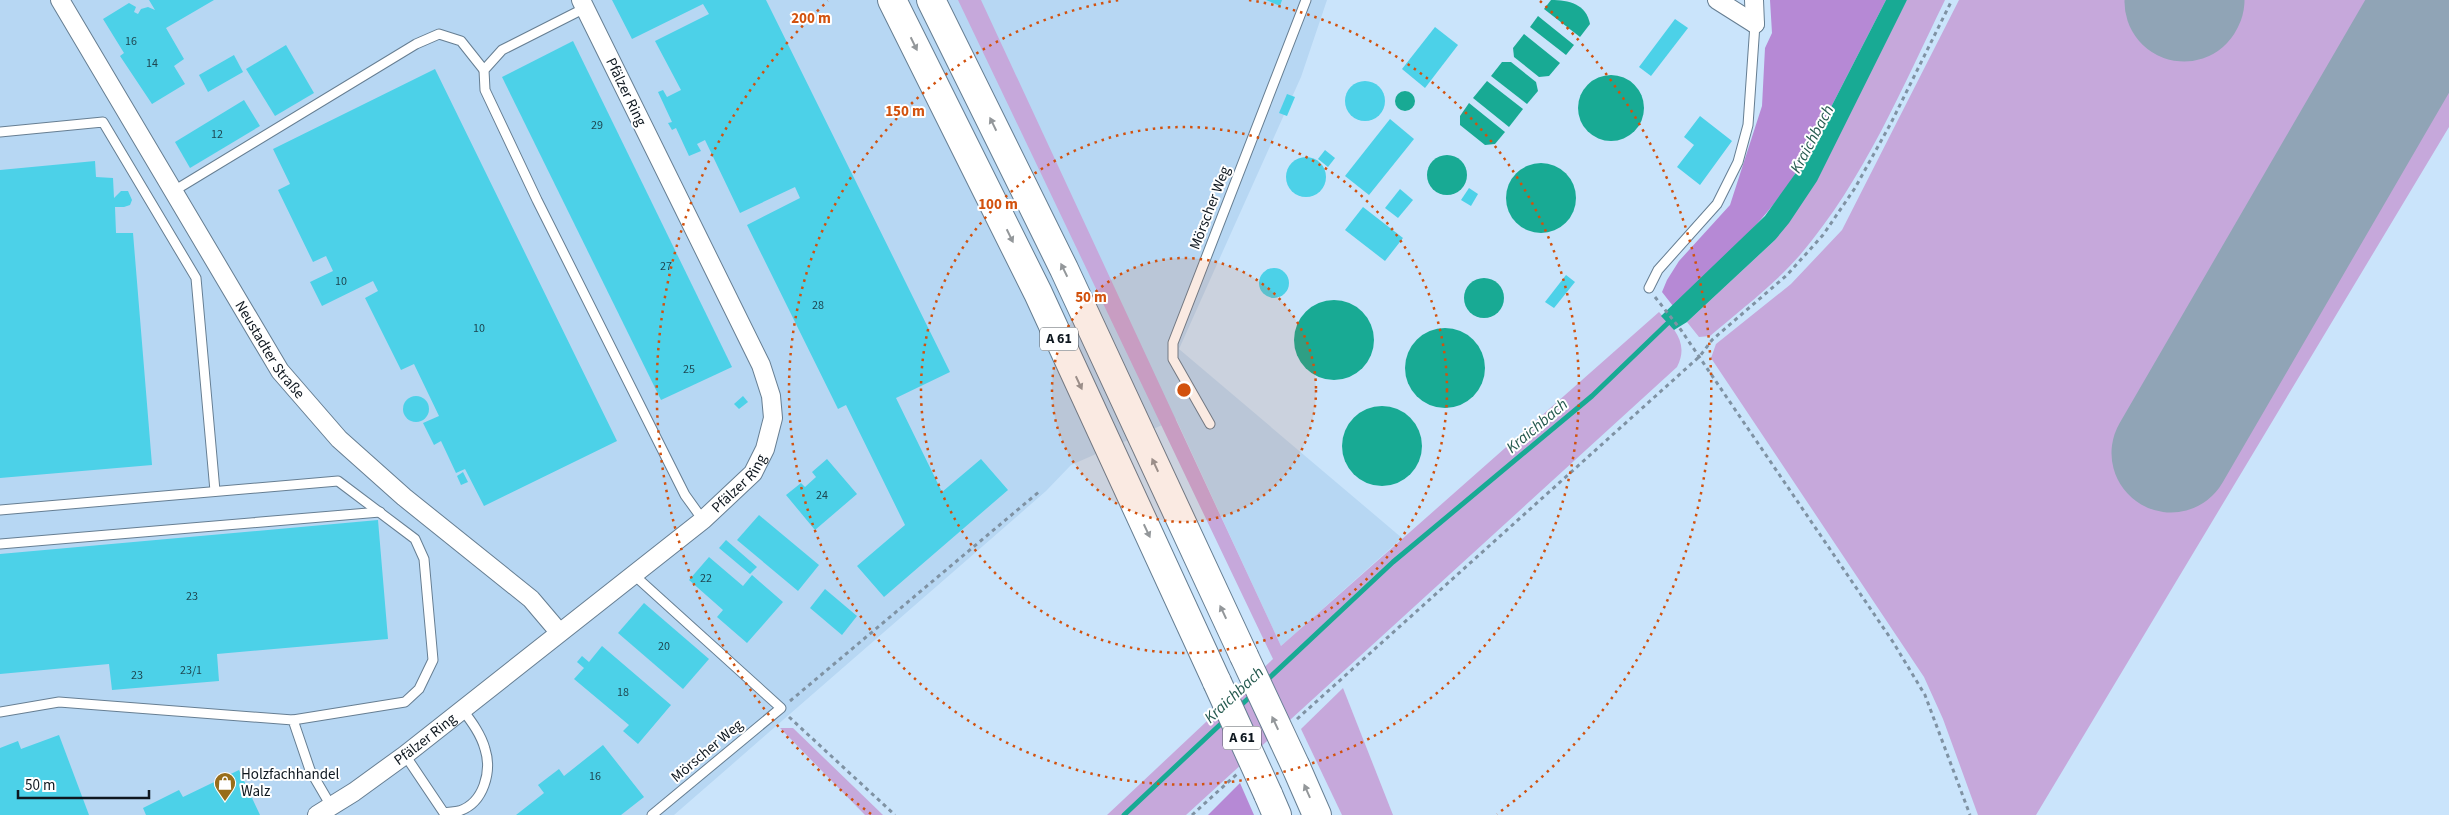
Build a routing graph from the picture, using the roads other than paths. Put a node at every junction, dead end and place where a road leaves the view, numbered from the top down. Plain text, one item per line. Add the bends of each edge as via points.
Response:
1 (60, 0) edge
2 (892, 0) edge
3 (932, 0) edge
4 (1306, 0) edge
5 (1717, 0) edge
6 (1754, 0) edge
7 (583, 4) edge
8 (1755, 24) junction
9 (484, 70) junction
10 (0, 132) edge
11 (172, 192) junction
12 (1649, 288) dead end
13 (1210, 424) dead end
14 (215, 491) junction
15 (0, 510) edge
16 (380, 512) junction
17 (703, 520) junction
18 (0, 544) edge
19 (634, 574) junction
20 (559, 632) junction
21 (462, 709) junction
22 (0, 712) edge
23 (293, 720) junction
24 (405, 754) junction
25 (1273, 804) edge
26 (324, 811) edge
27 (652, 815) edge
28 (1317, 815) edge

1 - 11 street, Neustadter Straße
2 -> 25 highway, A 61, bridge via 1038,293
28 -> 3 highway, A 61, bridge via 1064,269
4 - 13 lane, Mörscher Weg via 1173,342 1173,359
5 - 8 street
6 - 8 street
7 - 9 lane via 502,50
7 - 17 street, Pfälzer Ring via 760,365 771,396 773,418 765,449 753,473
8 - 12 lane via 1748,125 1738,162 1717,204 1658,270
9 - 11 lane via 461,41 439,34 416,44
9 - 17 lane via 486,90 537,200 684,495
10 - 14 lane via 103,122 118,147 196,278
11 - 20 street, Neustadter Straße via 280,371 339,440 531,599
14 - 15 lane
14 - 16 lane via 338,480
16 - 18 lane
16 - 23 lane via 415,539 424,559 433,660 419,688 405,702
17 - 19 street, Pfälzer Ring
19 - 20 street, Pfälzer Ring
19 - 27 lane, Mörscher Weg via 781,708
20 - 21 street, Pfälzer Ring
21 - 24 street, Pfälzer Ring
21 - 24 lane via 477,729 486,750 487,774 481,795 460,811 444,813
22 - 23 lane via 59,702
23 - 26 lane
24 - 26 street, Pfälzer Ring

